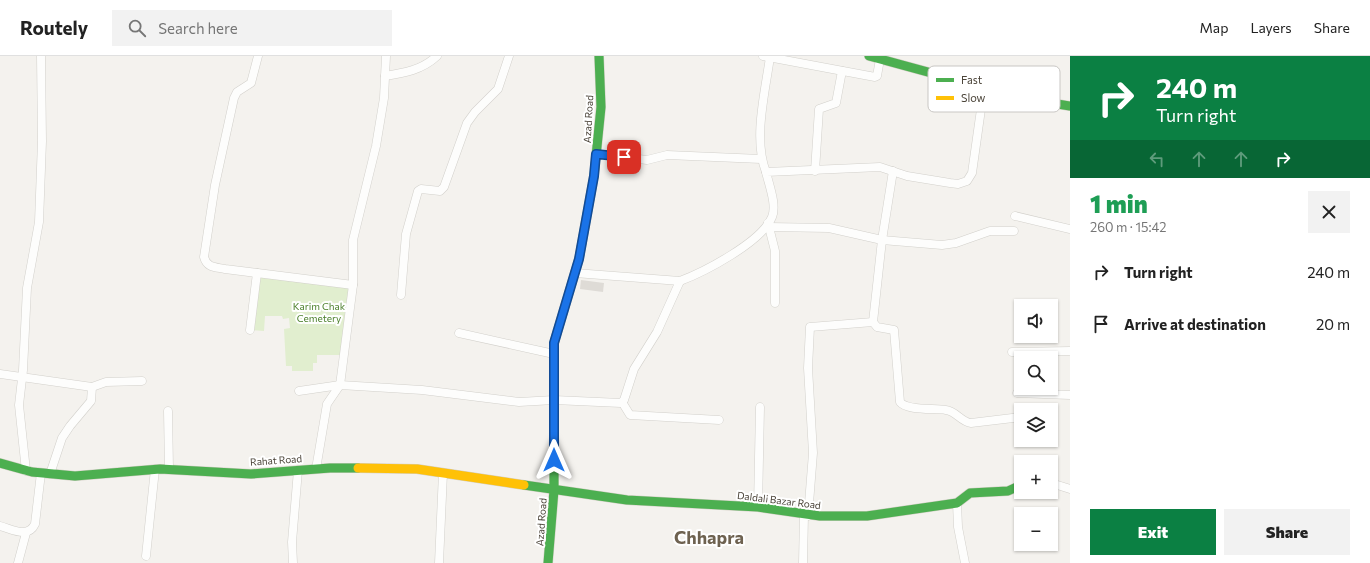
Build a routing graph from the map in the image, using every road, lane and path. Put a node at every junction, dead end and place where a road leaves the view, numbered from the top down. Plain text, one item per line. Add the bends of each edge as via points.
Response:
1 (41, 56) edge
2 (258, 56) edge
3 (386, 56) edge
4 (437, 56) edge
5 (509, 56) edge
6 (599, 56) edge
7 (870, 56) edge
8 (766, 57) edge
9 (886, 59) edge
10 (842, 71) junction
11 (928, 71) edge
12 (385, 76) junction
13 (1060, 105) edge
14 (1070, 106) edge
15 (981, 112) edge
16 (596, 154) junction
17 (761, 159) junction
18 (815, 171) junction
19 (893, 171) junction
20 (766, 172) junction
21 (1015, 216) dead end
22 (769, 225) junction
23 (1070, 229) edge
24 (1014, 231) dead end
25 (882, 240) junction
26 (257, 273) junction
27 (575, 273) junction
28 (680, 281) junction
29 (352, 285) junction
30 (401, 295) dead end
31 (775, 303) dead end
32 (873, 322) junction
33 (250, 330) dead end
34 (458, 333) dead end
35 (1070, 351) edge
36 (1012, 352) dead end
37 (554, 354) junction
38 (0, 374) edge
39 (22, 377) junction
40 (142, 381) dead end
41 (340, 385) junction
42 (92, 387) junction
43 (299, 391) dead end
44 (1058, 395) edge
45 (1070, 395) edge
46 (554, 400) junction
47 (622, 402) junction
48 (760, 407) dead end
49 (168, 411) dead end
50 (1014, 418) edge
51 (719, 420) dead end
52 (0, 463) edge
53 (155, 469) junction
54 (169, 469) junction
55 (316, 469) junction
56 (298, 470) junction
57 (26, 471) junction
58 (46, 473) junction
59 (443, 473) junction
60 (1058, 485) edge
61 (1014, 488) edge
62 (1070, 489) edge
63 (554, 490) junction
64 (957, 503) junction
65 (758, 507) junction
66 (806, 515) junction
67 (0, 526) edge
68 (26, 533) junction
69 (146, 556) dead end
70 (18, 563) edge
71 (293, 563) edge
72 (440, 563) edge
73 (548, 563) edge
74 (803, 563) edge
75 (964, 563) edge

1 - 39 street via 42,141 39,222 27,288
2 - 26 street via 251,82 237,92 234,98 215,185 204,257 210,266
3 - 12 street
4 - 12 street via 413,71
5 - 30 street via 498,88 467,123 444,187 440,191 418,191 406,234
6 - 16 street, Azad Road via 601,107
7 - 9 street
8 - 10 street
8 - 17 street via 760,132
9 - 10 street via 876,77
9 - 11 street
10 - 18 street via 836,102 819,109
12 - 29 street via 376,146 353,240
13 - 14 street
15 - 19 street via 972,173 968,181 950,183 907,176
16 - 17 street via 647,160 667,155
16 - 27 street, Azad Road
17 - 20 street
18 - 19 street via 871,167
18 - 20 street
19 - 25 street
20 - 22 street via 773,210
21 - 23 street
22 - 25 street via 829,228
22 - 28 street via 721,261
22 - 31 street via 775,251
24 - 25 street via 983,232 949,245
25 - 32 street
26 - 29 street
26 - 33 street
27 - 28 street
27 - 37 street, Azad Road via 554,343
28 - 47 street via 656,332 634,369
29 - 41 street
32 - 50 street via 876,328 894,330 899,398 903,406 949,410 965,422 971,423
32 - 66 street via 810,327 808,368 814,453
34 - 37 street
35 - 36 street
37 - 46 street, Azad Road
38 - 39 street
39 - 42 street
39 - 57 street via 19,405
40 - 42 street via 106,382
41 - 43 street
41 - 46 street via 422,390 519,402
41 - 55 street via 327,404
42 - 58 street via 91,401 62,438
44 - 45 street
46 - 47 street via 616,404
46 - 63 street, Azad Road
47 - 51 street via 630,415
48 - 65 street
49 - 54 street
52 - 57 street, Rahat Road
53 - 54 street, Rahat Road
53 - 58 street, Rahat Road via 75,476
53 - 69 street
54 - 56 street, Rahat Road via 251,474
55 - 56 street, Rahat Road
55 - 59 street, Rahat Road via 417,469
56 - 71 street via 292,542
57 - 58 street, Rahat Road
58 - 68 street via 35,524 32,530
59 - 63 street, Rahat Road
59 - 72 street
60 - 62 street
61 - 64 street, Daldali Bazar Road via 1008,491 970,494
63 - 65 street, Daldali Bazar Road via 627,500
63 - 73 street, Azad Road
64 - 66 street, Daldali Bazar Road via 867,516
64 - 75 street
65 - 66 street, Daldali Bazar Road
66 - 74 street
67 - 68 street
68 - 70 street

